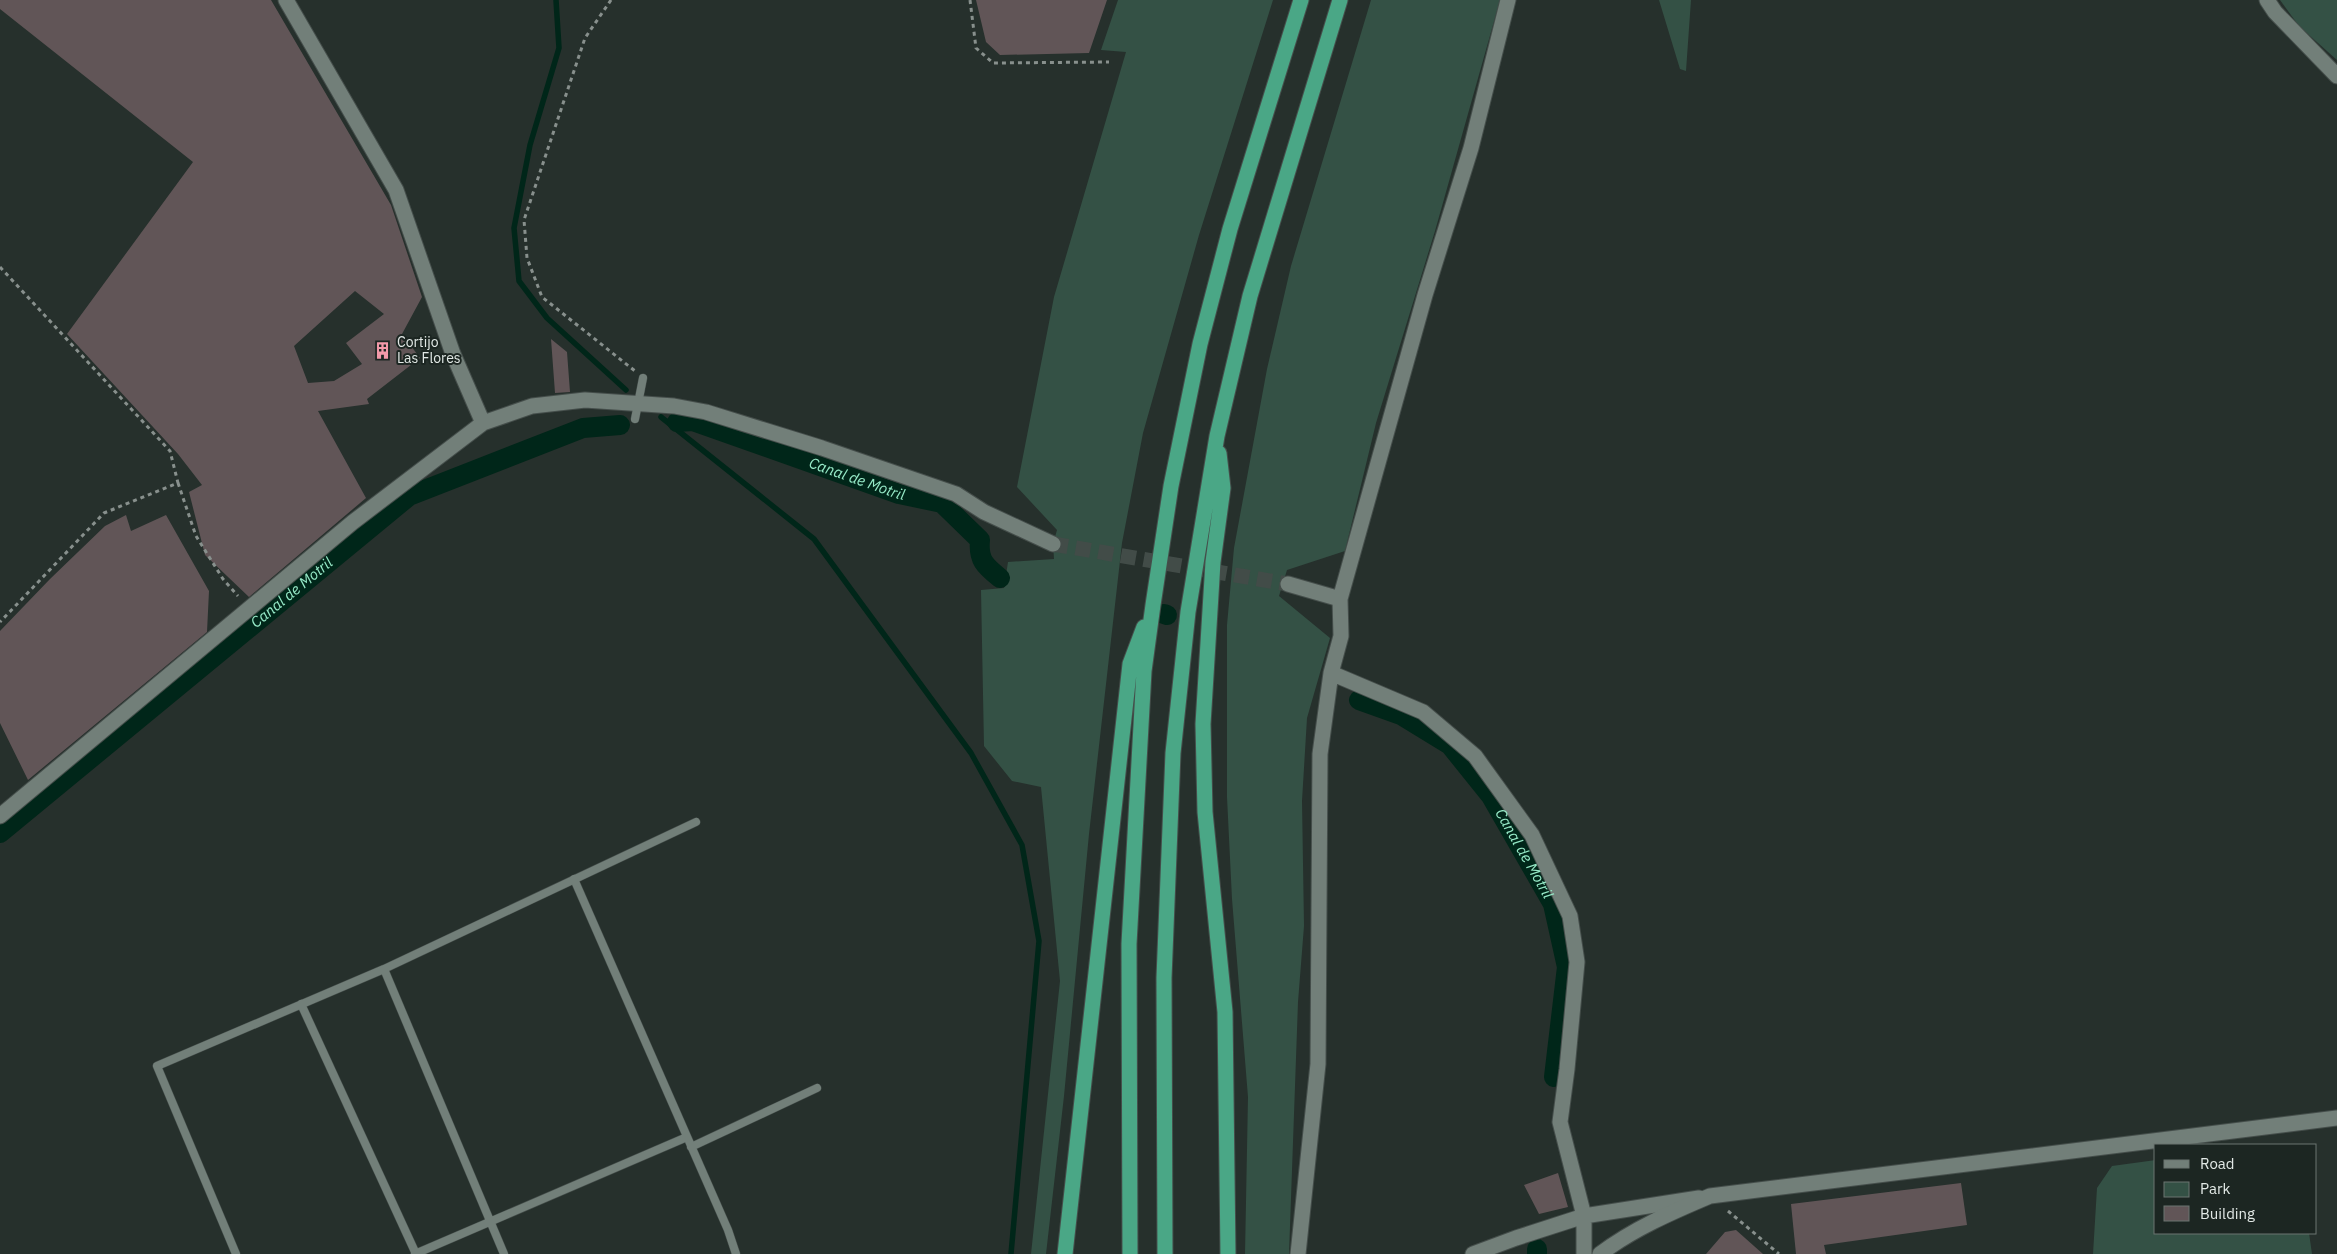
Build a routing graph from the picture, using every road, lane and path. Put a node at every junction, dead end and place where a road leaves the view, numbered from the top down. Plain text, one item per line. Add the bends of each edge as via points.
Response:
1 (286, 0) edge
2 (611, 0) edge
3 (970, 0) edge
4 (1301, 0) edge
5 (1340, 0) edge
6 (1508, 0) edge
7 (2266, 0) edge
8 (1109, 62) dead end
9 (2337, 76) edge
10 (0, 267) edge
11 (643, 378) joint
12 (638, 404) junction
13 (635, 419) dead end
14 (483, 423) junction
15 (1218, 436) junction
16 (178, 483) junction
17 (1053, 544) tunnel mouth
18 (1288, 584) tunnel mouth
19 (1340, 599) junction
20 (1153, 605) junction
21 (250, 608) junction
22 (0, 622) edge
23 (1331, 673) junction
24 (0, 816) edge
25 (696, 822) dead end
26 (574, 879) junction
27 (384, 969) junction
28 (301, 1004) junction
29 (818, 1088) dead end
30 (2337, 1118) edge
31 (687, 1137) junction
32 (691, 1147) junction
33 (1710, 1196) junction
34 (1584, 1216) junction
35 (491, 1223) junction
36 (236, 1254) edge
37 (416, 1254) edge
38 (504, 1254) edge
39 (736, 1254) edge
40 (1065, 1254) edge
41 (1130, 1254) edge
42 (1165, 1254) edge
43 (1228, 1254) edge
44 (1298, 1254) edge
45 (1473, 1254) edge
46 (1584, 1254) edge
47 (1600, 1254) edge
48 (1779, 1254) edge

1 - 14 street via 396,190 453,354
2 - 11 path via 585,38 524,220 527,258 542,297
3 - 8 path via 976,48 993,64
4 - 20 highway via 1230,229 1200,344 1171,486
5 - 15 highway via 1250,296
6 - 19 street via 1471,148 1425,295
7 - 9 street
10 - 16 path via 170,451
11 - 12 lane
12 - 13 lane
12 - 14 street via 585,400 541,405
12 - 17 street via 706,412 822,448 956,494 984,512
14 - 21 street via 353,522
15 - 42 highway via 1188,612 1173,753 1164,978
15 - 43 highway via 1223,488 1213,562 1203,724 1205,812 1225,1012
16 - 21 path via 196,536 223,579
16 - 22 path via 104,514
18 - 19 street
19 - 23 street via 1341,636
20 - 40 highway via 1130,664
20 - 41 highway via 1144,671 1128,944
21 - 24 street
23 - 34 street via 1423,712 1475,756 1532,835 1570,916 1577,962 1560,1122
23 - 44 street via 1320,754 1318,1064
25 - 26 lane
26 - 27 lane
26 - 31 lane
27 - 28 lane
27 - 35 lane
28 - 36 lane via 157,1066
28 - 37 lane
29 - 32 lane
30 - 33 street
31 - 32 lane
31 - 35 lane
32 - 39 lane
33 - 34 street
33 - 47 street via 1614,1243
33 - 48 path
34 - 45 street
34 - 46 street
35 - 37 lane
35 - 38 lane

